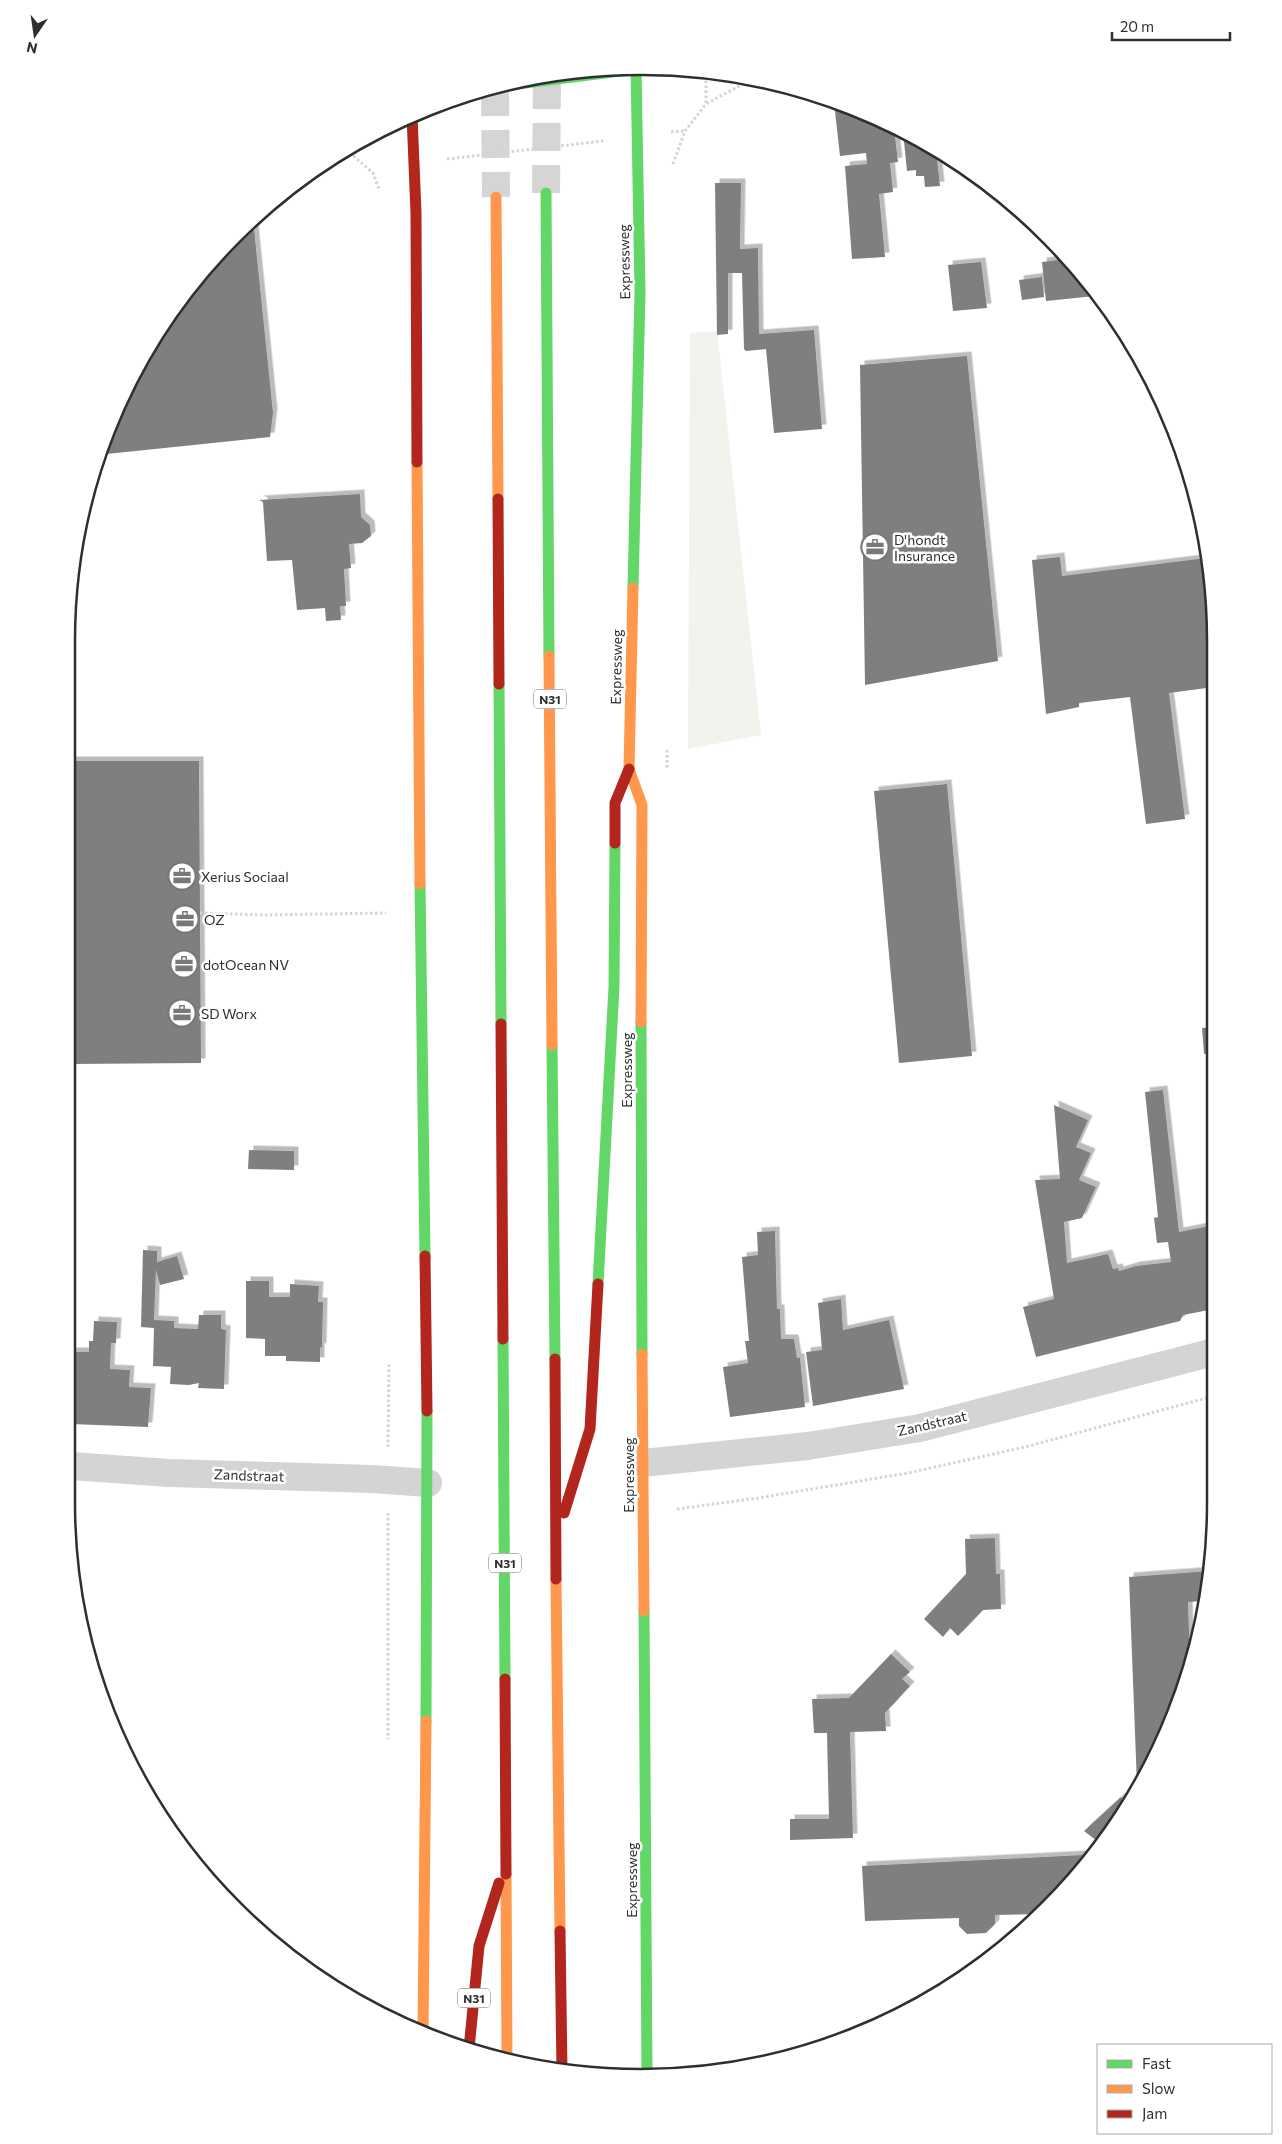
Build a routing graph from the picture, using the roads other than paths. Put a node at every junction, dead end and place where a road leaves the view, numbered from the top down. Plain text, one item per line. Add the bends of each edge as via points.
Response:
1 (636, 75) edge
2 (413, 123) edge
3 (546, 193) tunnel mouth
4 (496, 197) tunnel mouth
5 (628, 769) junction
6 (1207, 1354) edge
7 (643, 1463) junction
8 (75, 1466) edge
9 (428, 1483) junction
10 (556, 1538) junction
11 (507, 1857) junction
12 (423, 2026) edge
13 (470, 2042) edge
14 (507, 2053) edge
15 (562, 2063) edge
16 (647, 2069) edge

1 - 5 main road, Expressweg / N31 via 640,293
2 - 9 main road
3 - 10 main road, N31
4 - 11 main road, N31
5 - 7 main road, Expressweg / N31 via 642,806
5 - 10 main road, N31 via 615,803 614,987 590,1429
6 - 7 street, Zandstraat via 920,1428 808,1446
7 - 16 main road, Expressweg / N31
8 - 9 street, Zandstraat
9 - 12 main road
10 - 15 main road, N31
11 - 13 main road, N31 via 479,1946
11 - 14 main road, N31

